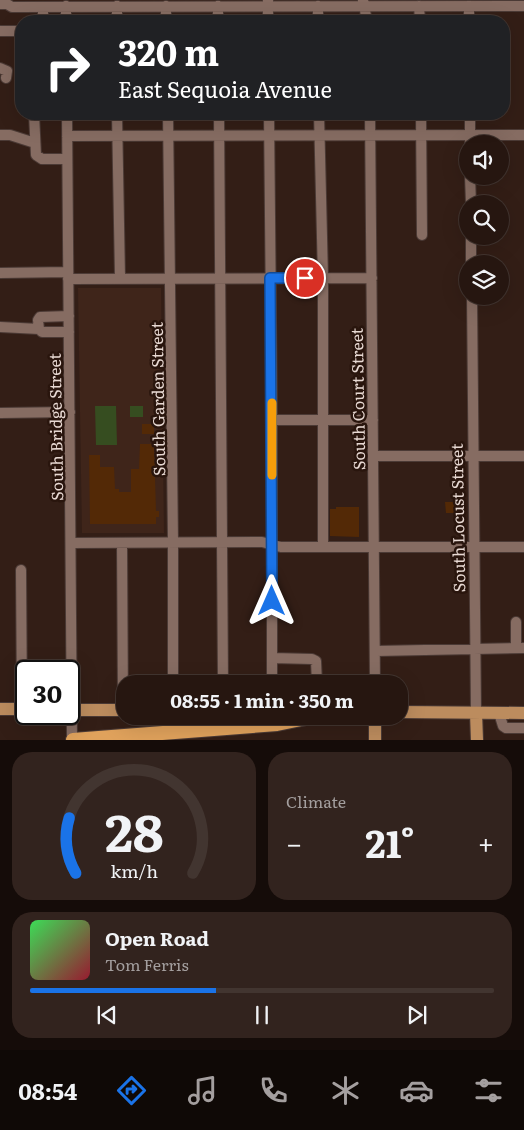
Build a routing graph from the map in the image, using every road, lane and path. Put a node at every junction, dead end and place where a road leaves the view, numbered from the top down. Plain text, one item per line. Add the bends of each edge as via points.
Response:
1 (147, 3) edge
2 (268, 3) edge
3 (363, 3) edge
4 (500, 3) edge
5 (63, 4) edge
6 (413, 4) edge
7 (522, 4) edge
8 (4, 5) edge
9 (116, 6) junction
10 (166, 6) junction
11 (218, 6) junction
12 (318, 6) junction
13 (469, 6) junction
14 (43, 7) junction
15 (43, 15) edge
16 (117, 15) edge
17 (166, 15) edge
18 (218, 15) edge
19 (318, 15) edge
20 (469, 15) edge
21 (0, 31) edge
22 (15, 31) edge
23 (0, 68) edge
24 (6, 78) dead end
25 (34, 120) edge
26 (67, 120) edge
27 (117, 120) edge
28 (168, 120) edge
29 (219, 120) edge
30 (269, 120) edge
31 (319, 120) edge
32 (370, 120) edge
33 (421, 120) edge
34 (470, 120) edge
35 (524, 134) edge
36 (0, 135) edge
37 (269, 135) junction
38 (370, 135) junction
39 (421, 135) junction
40 (470, 135) edge
41 (509, 135) edge
42 (67, 136) junction
43 (118, 136) junction
44 (168, 136) junction
45 (218, 136) junction
46 (320, 136) junction
47 (459, 138) edge
48 (35, 143) junction
49 (68, 159) junction
50 (422, 235) dead end
51 (0, 273) edge
52 (68, 276) junction
53 (120, 278) junction
54 (170, 278) junction
55 (219, 278) junction
56 (270, 278) junction
57 (323, 278) junction
58 (372, 278) junction
59 (472, 305) edge
60 (69, 316) junction
61 (0, 327) edge
62 (39, 329) junction
63 (69, 332) junction
64 (70, 412) junction
65 (0, 413) edge
66 (272, 420) junction
67 (323, 420) junction
68 (373, 420) junction
69 (374, 456) junction
70 (473, 456) junction
71 (524, 456) edge
72 (122, 543) junction
73 (173, 543) junction
74 (222, 543) junction
75 (72, 544) junction
76 (272, 545) junction
77 (324, 547) junction
78 (374, 547) junction
79 (474, 547) junction
80 (524, 547) edge
81 (21, 570) dead end
82 (516, 622) dead end
83 (520, 648) edge
84 (475, 649) junction
85 (376, 651) junction
86 (272, 658) junction
87 (23, 660) edge
88 (71, 660) edge
89 (124, 675) edge
90 (173, 675) edge
91 (223, 675) edge
92 (272, 675) edge
93 (317, 675) edge
94 (375, 675) edge
95 (0, 709) edge
96 (15, 709) edge
97 (80, 710) edge
98 (116, 710) edge
99 (408, 712) edge
100 (476, 713) junction
101 (499, 713) junction
102 (524, 713) edge
103 (72, 725) edge
104 (264, 725) edge
105 (375, 725) edge
106 (524, 728) edge
107 (476, 736) edge
108 (375, 738) edge
109 (72, 740) edge

1 - 9 street
1 - 10 street
2 - 11 street
2 - 12 street
3 - 6 street
3 - 12 street
4 - 7 street
4 - 13 street
5 - 9 street
5 - 14 street
6 - 13 street
8 - 14 street
9 - 16 street
10 - 11 street
10 - 17 street
11 - 18 street
12 - 19 street
13 - 20 street
14 - 15 street
21 - 22 street
23 - 24 street via 5,69
25 - 48 street
26 - 42 street, South Bridge Street
27 - 43 street
28 - 44 street, South Garden Street
29 - 45 street
30 - 37 street
31 - 46 street
32 - 38 street, South Court Street
33 - 39 street
34 - 40 street
35 - 41 street
36 - 48 street
37 - 45 street
37 - 46 street
37 - 56 street
38 - 39 street
38 - 46 street
38 - 58 street, South Court Street
39 - 47 street
39 - 50 street
42 - 43 street
42 - 49 street, South Bridge Street
43 - 44 street
43 - 53 street
44 - 45 street
44 - 54 street, South Garden Street
45 - 55 street
46 - 57 street
48 - 49 street via 39,158
49 - 52 street, South Bridge Street
51 - 52 street
52 - 53 street
52 - 60 street, South Bridge Street
53 - 54 street
54 - 55 street
54 - 73 street, South Garden Street
55 - 56 street
55 - 74 street
56 - 57 street
56 - 66 street
57 - 58 street
57 - 67 street
58 - 68 street, South Court Street
59 - 70 street, South Locust Street
60 - 62 street via 40,317
60 - 63 street, South Bridge Street
61 - 62 street
62 - 63 street via 42,332
63 - 64 street, South Bridge Street
64 - 65 street
64 - 75 street, South Bridge Street
66 - 67 street
66 - 76 street
67 - 68 street
67 - 77 street
68 - 69 street, South Court Street
69 - 70 street
69 - 78 street, South Court Street
70 - 71 street
70 - 79 street, South Locust Street
72 - 73 street
72 - 75 street
72 - 89 street
73 - 74 street
73 - 90 street, South Garden Street
74 - 76 street via 262,542
74 - 91 street
75 - 88 street, South Bridge Street
76 - 77 street
76 - 86 street
77 - 78 street
78 - 79 street
78 - 85 street, South Court Street
79 - 80 street
79 - 84 street, South Locust Street
81 - 87 street
82 - 83 street
83 - 84 street
84 - 85 street
84 - 100 street, South Locust Street
85 - 94 street, South Court Street
86 - 92 street
86 - 93 street via 312,659 316,661
95 - 96 main road
97 - 98 main road
99 - 100 main road
100 - 101 main road
100 - 107 main road, South Locust Street
101 - 102 main road
101 - 106 street via 502,726
103 - 109 street, South Bridge Street
104 - 109 highway
105 - 108 main road

